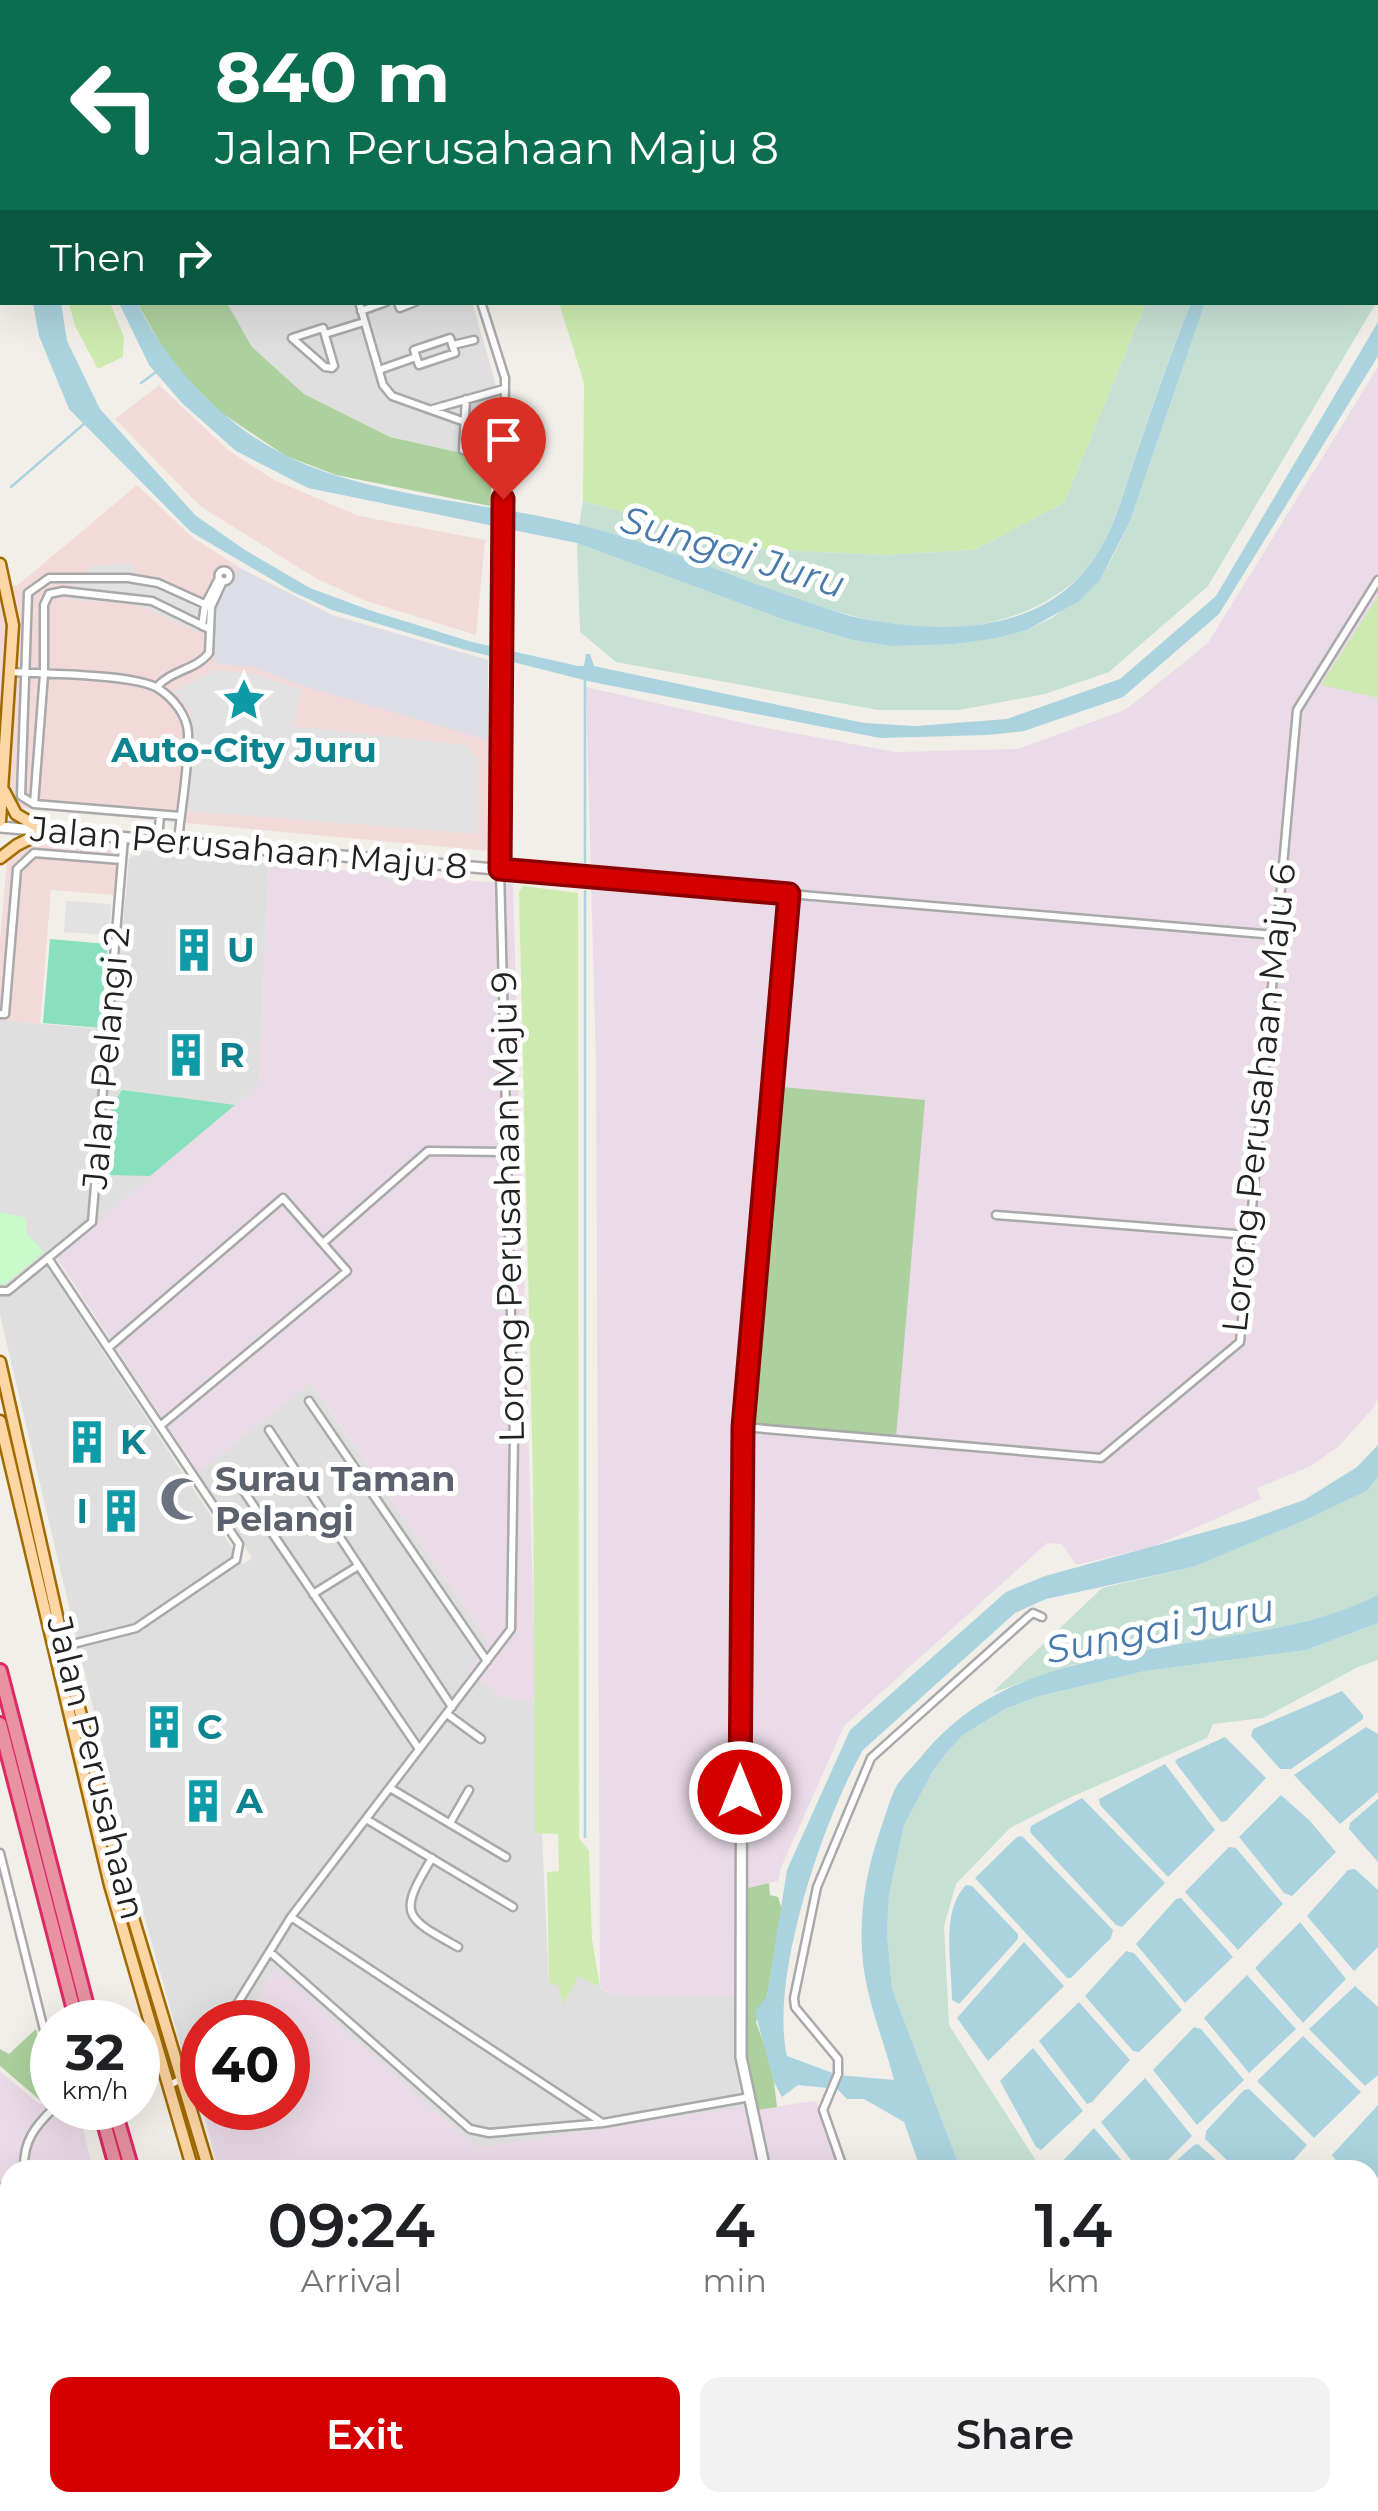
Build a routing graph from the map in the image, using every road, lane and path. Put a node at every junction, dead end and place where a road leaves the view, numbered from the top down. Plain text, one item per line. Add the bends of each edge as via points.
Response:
1 (483, 305) edge
2 (360, 306) edge
3 (364, 322) junction
4 (325, 334) junction
5 (474, 340) dead end
6 (452, 346) junction
7 (416, 356) junction
8 (378, 370) junction
9 (504, 389) junction
10 (466, 399) junction
11 (432, 409) junction
12 (465, 422) junction
13 (463, 450) dead end
14 (0, 564) edge
15 (94, 576) junction
16 (221, 580) dead end
17 (1378, 580) edge
18 (92, 593) junction
19 (208, 606) junction
20 (206, 628) junction
21 (12, 672) junction
22 (26, 673) junction
23 (44, 674) junction
24 (157, 687) junction
25 (3, 786) junction
26 (34, 804) junction
27 (160, 815) junction
28 (180, 816) junction
29 (0, 824) edge
30 (44, 830) junction
31 (124, 837) junction
32 (158, 840) junction
33 (178, 842) junction
34 (0, 858) edge
35 (122, 860) junction
36 (500, 869) junction
37 (789, 894) junction
38 (1276, 936) junction
39 (0, 1014) edge
40 (505, 1152) junction
41 (996, 1215) dead end
42 (1248, 1235) junction
43 (323, 1243) junction
44 (48, 1258) junction
45 (0, 1291) edge
46 (108, 1348) junction
47 (0, 1362) edge
48 (309, 1401) dead end
49 (0, 1421) edge
50 (160, 1426) junction
51 (743, 1427) junction
52 (268, 1430) dead end
53 (230, 1471) dead end
54 (358, 1566) junction
55 (313, 1594) junction
56 (1042, 1618) dead end
57 (64, 1646) junction
58 (487, 1661) junction
59 (0, 1671) edge
60 (449, 1710) junction
61 (0, 1724) edge
62 (482, 1739) dead end
63 (420, 1749) junction
64 (390, 1788) junction
65 (469, 1790) dead end
66 (366, 1819) junction
67 (450, 1823) junction
68 (0, 1854) edge
69 (506, 1857) dead end
70 (432, 1858) junction
71 (513, 1907) dead end
72 (291, 1917) junction
73 (458, 1947) dead end
74 (270, 1952) junction
75 (36, 2000) edge
76 (71, 2000) edge
77 (85, 2000) edge
78 (240, 2000) edge
79 (180, 2070) edge
80 (180, 2081) edge
81 (169, 2084) junction
82 (750, 2097) junction
83 (602, 2122) junction
84 (34, 2130) edge
85 (106, 2130) edge
86 (120, 2130) edge
87 (197, 2130) edge
88 (23, 2160) edge
89 (114, 2160) edge
90 (129, 2160) edge
91 (190, 2160) edge
92 (206, 2160) edge
93 (764, 2160) edge
94 (840, 2160) edge

1 - 9 street, Lorong Perusahaan Maju 9
2 - 3 street
3 - 4 street
3 - 8 street
4 - 4 street via 334,366 332,368 292,338 323,328
5 - 6 street
6 - 7 street via 450,338 414,350
6 - 7 street via 455,353 419,365
7 - 8 street
8 - 11 street via 392,396
9 - 10 street
9 - 36 street, Lorong Perusahaan Maju 9
10 - 11 street
10 - 12 street
11 - 12 street
12 - 13 street
14 - 21 main road via 13,625
15 - 18 street
15 - 19 street via 158,582
15 - 22 street via 49,578 28,594
16 - 19 street
17 - 38 street, Lorong Perusahaan Maju 6 via 1297,710
18 - 20 street via 152,601
18 - 23 street via 49,594
19 - 20 street
20 - 24 street via 205,660
21 - 22 street
21 - 25 main road
22 - 23 street
22 - 26 street via 21,796
23 - 24 street
23 - 26 street
24 - 28 street via 186,723
25 - 29 main road
25 - 30 main road via 16,814
26 - 27 street
27 - 28 street
27 - 32 street
28 - 33 street
29 - 30 street, Jalan Perusahaan Maju 8
30 - 31 street, Jalan Perusahaan Maju 8
30 - 34 main road
31 - 32 street, Jalan Perusahaan Maju 8
31 - 35 street, Jalan Pelangi 2
32 - 33 street, Jalan Perusahaan Maju 8
33 - 36 street, Jalan Perusahaan Maju 8
35 - 39 street via 34,853 17,868
35 - 44 street, Jalan Pelangi 2 via 92,1222
36 - 37 street, Jalan Perusahaan Maju 8
36 - 40 street, Lorong Perusahaan Maju 9
37 - 38 street, Jalan Perusahaan Maju 8
37 - 51 street
38 - 42 street, Lorong Perusahaan Maju 6
40 - 43 street via 428,1151
40 - 58 street, Lorong Perusahaan Maju 9 via 513,1604 511,1630
41 - 42 street
42 - 51 street, Lorong Perusahaan Maju 6 via 1240,1342 1101,1458
43 - 46 street via 284,1198
43 - 50 street via 347,1271
44 - 45 street, Jalan Pelangi 2
44 - 46 street
46 - 50 street
47 - 57 main road, Jalan Perusahaan
48 - 58 street
49 - 81 main road, Jalan Perusahaan via 110,1885
50 - 57 street via 239,1544 236,1560 136,1628
51 - 82 street via 740,1988 741,2057
52 - 54 street
53 - 55 street
54 - 55 street
54 - 60 street
55 - 63 street
56 - 94 street via 1028,1617 871,1758 816,1887 794,1998 838,2059 822,2110
57 - 79 main road, Jalan Perusahaan via 122,1881
58 - 60 street, Lorong Perusahaan Maju 9
59 - 77 highway
60 - 62 street
60 - 63 street, Lorong Perusahaan Maju 9
61 - 76 highway
63 - 64 street, Lorong Perusahaan Maju 9
64 - 66 street, Lorong Perusahaan Maju 9
64 - 67 street
65 - 67 street
66 - 70 street
66 - 72 street, Lorong Perusahaan Maju 9
67 - 69 street
68 - 75 street
70 - 71 street
70 - 73 street via 409,1908 414,1921
72 - 74 street, Lorong Perusahaan Maju 9
72 - 83 street
74 - 78 street, Lorong Perusahaan Maju 9
74 - 83 street via 470,2129 489,2134
80 - 81 street
81 - 91 main road, Jalan Perusahaan
82 - 83 street
82 - 93 street
84 - 88 street
85 - 89 highway
86 - 90 highway
87 - 92 main road, Jalan Perusahaan

